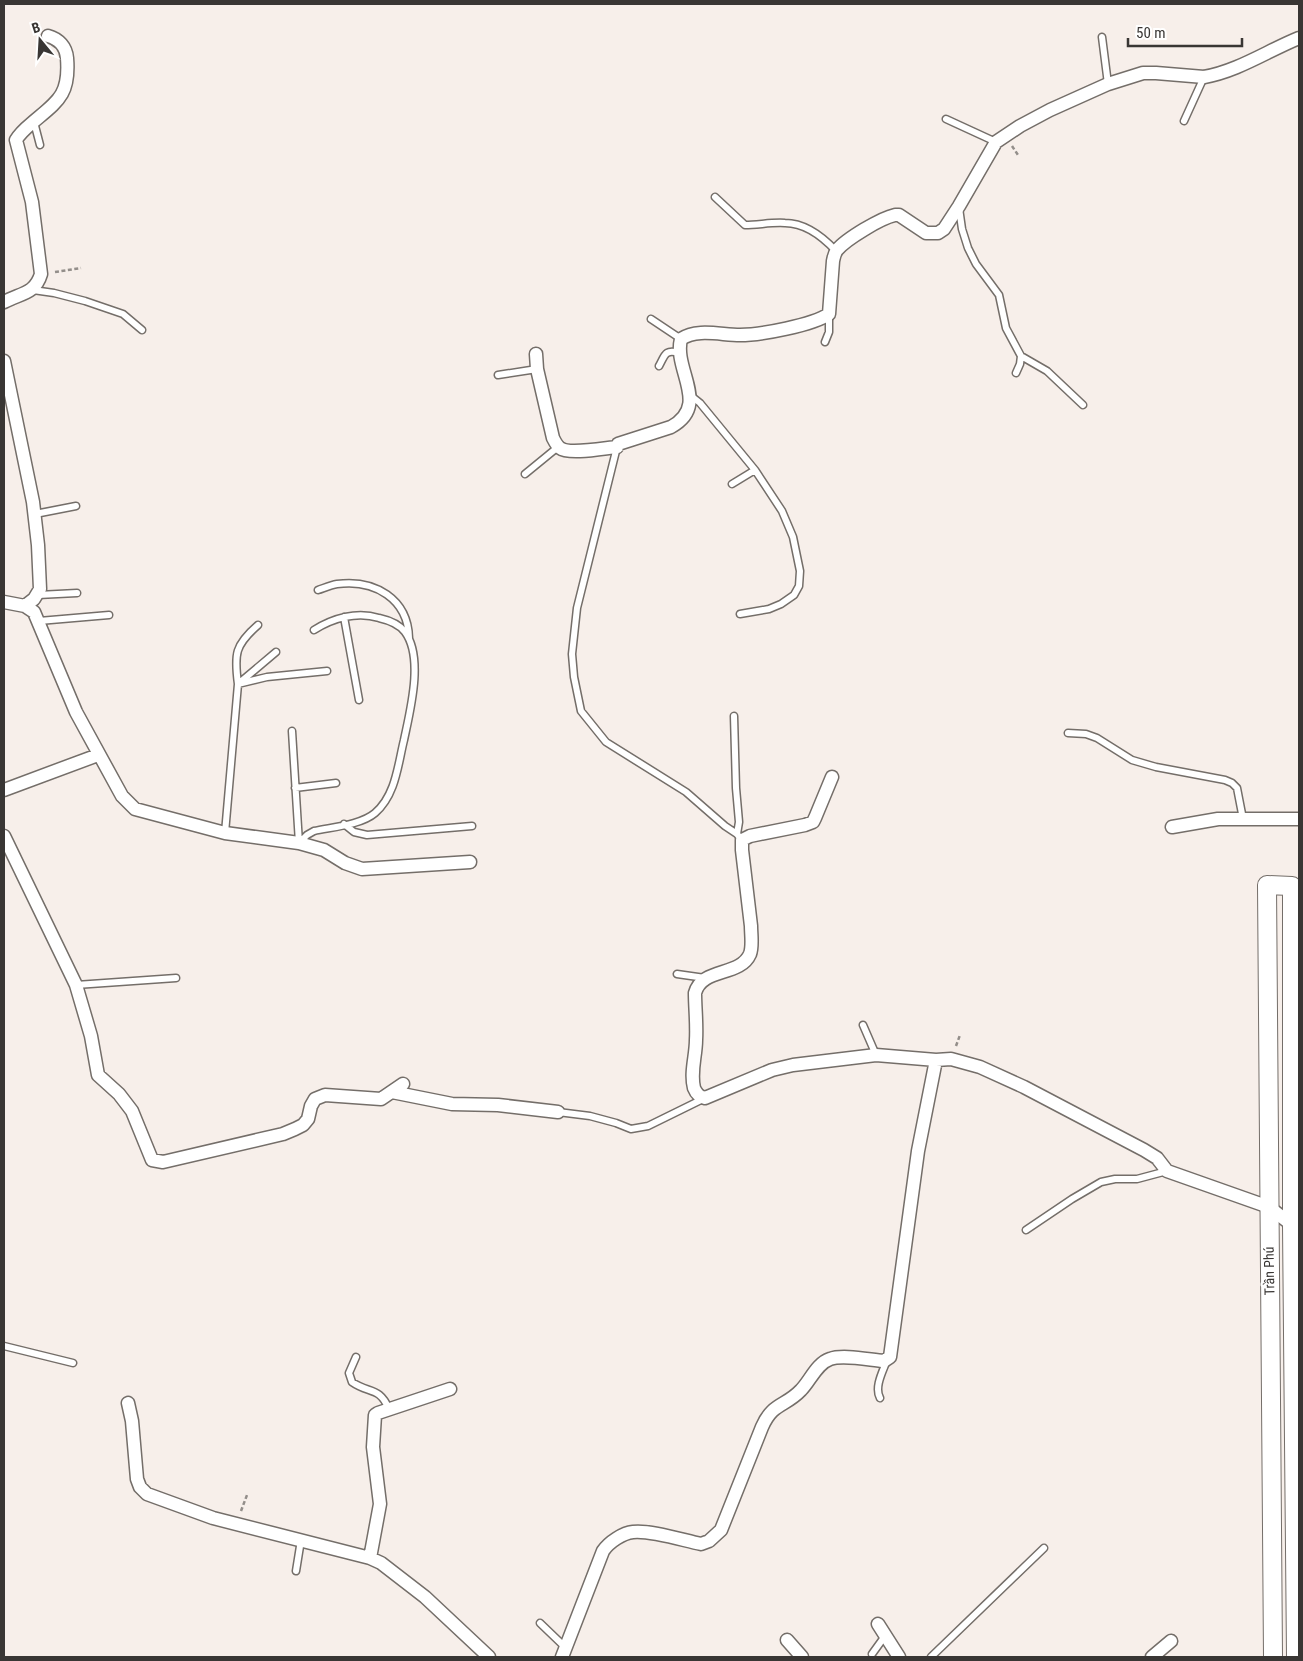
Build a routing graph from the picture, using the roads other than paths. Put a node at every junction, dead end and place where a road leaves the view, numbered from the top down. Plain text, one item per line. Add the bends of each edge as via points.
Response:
1 (48, 36) dead end
2 (1102, 37) dead end
3 (1299, 38) edge
4 (1204, 77) junction
5 (1108, 84) junction
6 (946, 119) dead end
7 (1184, 121) dead end
8 (34, 122) junction
9 (996, 142) junction
10 (40, 145) dead end
11 (714, 197) dead end
12 (959, 206) junction
13 (836, 251) junction
14 (33, 290) junction
15 (4, 302) edge
16 (829, 314) junction
17 (651, 319) dead end
18 (142, 330) dead end
19 (680, 339) junction
20 (824, 342) dead end
21 (679, 353) junction
22 (536, 354) dead end
23 (1021, 356) junction
24 (4, 361) edge
25 (659, 366) dead end
26 (537, 370) junction
27 (1016, 373) dead end
28 (498, 375) dead end
29 (690, 395) junction
30 (1083, 405) dead end
31 (558, 447) junction
32 (617, 447) junction
33 (755, 470) junction
34 (525, 474) dead end
35 (732, 484) dead end
36 (76, 506) dead end
37 (35, 514) junction
38 (318, 590) dead end
39 (77, 593) dead end
40 (38, 595) junction
41 (4, 602) edge
42 (25, 606) junction
43 (740, 614) dead end
44 (109, 615) dead end
45 (344, 617) junction
46 (39, 621) junction
47 (258, 625) dead end
48 (314, 630) dead end
49 (409, 639) junction
50 (276, 652) dead end
51 (327, 671) dead end
52 (238, 684) junction
53 (359, 700) dead end
54 (734, 716) dead end
55 (292, 731) dead end
56 (1068, 733) dead end
57 (98, 755) junction
58 (832, 777) dead end
59 (336, 783) dead end
60 (295, 788) junction
61 (4, 790) edge
62 (1242, 819) junction
63 (1299, 819) edge
64 (344, 824) junction
65 (472, 826) dead end
66 (1172, 827) dead end
67 (225, 833) junction
68 (4, 836) edge
69 (740, 837) junction
70 (298, 843) junction
71 (470, 862) dead end
72 (677, 974) dead end
73 (176, 978) dead end
74 (705, 978) junction
75 (76, 985) junction
76 (863, 1026) dead end
77 (876, 1055) junction
78 (936, 1060) junction
79 (403, 1084) dead end
80 (392, 1092) junction
81 (705, 1098) junction
82 (558, 1112) joint
83 (1167, 1171) junction
84 (1269, 1207) junction
85 (1026, 1230) dead end
86 (1295, 1230) edge
87 (4, 1346) edge
88 (356, 1357) dead end
89 (888, 1359) junction
90 (73, 1364) dead end
91 (450, 1389) dead end
92 (880, 1398) dead end
93 (128, 1403) dead end
94 (389, 1409) junction
95 (301, 1540) junction
96 (1044, 1548) dead end
97 (370, 1558) junction
98 (296, 1571) dead end
99 (540, 1623) dead end
100 (878, 1624) dead end
101 (886, 1636) junction
102 (787, 1640) dead end
103 (1171, 1641) dead end
104 (564, 1653) edge
105 (872, 1654) dead end
106 (489, 1657) edge
107 (802, 1657) edge
108 (898, 1657) edge
109 (931, 1657) edge
110 (1152, 1657) edge
111 (1273, 1657) edge
112 (1296, 1657) edge

1 - 8 street via 61,43 66,54 68,80 58,99
2 - 5 lane
3 - 4 street via 1252,61
4 - 5 street via 1143,73
4 - 7 lane
5 - 9 street via 1043,114
6 - 9 lane
8 - 10 lane
8 - 14 street via 16,140 32,202 41,274
9 - 12 street
11 - 13 lane via 745,225 799,225 827,241
12 - 13 street via 938,233 926,233 895,215 866,229
12 - 23 lane via 968,248 999,295 1006,328
13 - 16 street
14 - 15 street
14 - 18 lane via 85,301 123,314
16 - 19 street via 813,322 755,335 692,333
16 - 20 lane via 829,332
17 - 19 lane
19 - 21 street
21 - 25 lane via 667,353
21 - 29 street
22 - 26 street
23 - 27 lane
23 - 30 lane via 1047,370
24 - 37 street
26 - 28 lane
26 - 31 street via 551,431
29 - 32 street via 688,409 678,423
29 - 33 lane
31 - 32 street via 571,451
31 - 34 lane
32 - 69 lane via 573,634 574,677 581,711 606,742 686,792
33 - 35 lane
33 - 43 lane via 782,511 793,537 800,572 799,586 794,595 781,604
36 - 37 lane
37 - 40 street via 41,582
38 - 49 lane via 337,584 363,584 387,593 404,612 409,625
39 - 40 lane
40 - 42 street
41 - 42 street
42 - 46 street
44 - 46 lane
45 - 48 lane
45 - 49 lane via 366,614 382,618 397,625
45 - 53 lane
46 - 57 street via 68,697
47 - 52 lane via 243,638 237,652
49 - 64 lane via 414,654 414,677 394,782 376,812 363,820
50 - 52 lane
51 - 52 lane via 267,677
52 - 67 lane
54 - 69 lane
55 - 60 lane
56 - 62 lane via 1097,738 1132,760 1232,783 1236,788
57 - 61 street
57 - 67 street via 122,796 135,809
58 - 69 street via 813,822
59 - 60 lane
60 - 70 lane
62 - 63 street
62 - 66 street via 1218,819
64 - 65 lane via 354,832 367,835
64 - 70 lane via 314,831
67 - 70 street
68 - 75 street
69 - 74 street via 751,926 750,953 736,966
70 - 71 street via 324,850 345,863 362,868
72 - 74 lane
73 - 75 lane
74 - 81 street via 695,992 693,1075 697,1094
75 - 80 street via 98,1075 132,1111 152,1160 163,1162 283,1134 303,1126 315,1099 325,1095 380,1099
76 - 77 lane
77 - 78 street
77 - 81 street via 772,1070
78 - 83 street via 951,1059 980,1067 1024,1088 1144,1150 1157,1158
78 - 89 street via 918,1151
79 - 80 street
80 - 82 street via 452,1104
81 - 82 lane via 648,1126 631,1129 590,1116
83 - 84 street
83 - 85 lane via 1137,1179 1101,1182
84 - 86 street
84 - 86 main road, Trần Phú via 1267,885 1292,886
84 - 111 main road, Trần Phú
86 - 112 main road, Trần Phú
87 - 90 lane
88 - 94 lane via 350,1379 354,1384 380,1394
89 - 92 lane via 878,1388
89 - 104 street via 829,1359 797,1394 772,1410 766,1417 721,1530 709,1541 701,1544 632,1532 606,1546
91 - 94 street
93 - 95 street via 137,1479 147,1494 213,1518
94 - 97 street via 378,1412 374,1419 374,1455 380,1504
95 - 97 street
95 - 98 lane
96 - 109 lane
97 - 106 street via 425,1597
99 - 104 lane
100 - 101 street
101 - 105 lane
101 - 108 street
102 - 107 street
103 - 110 street

